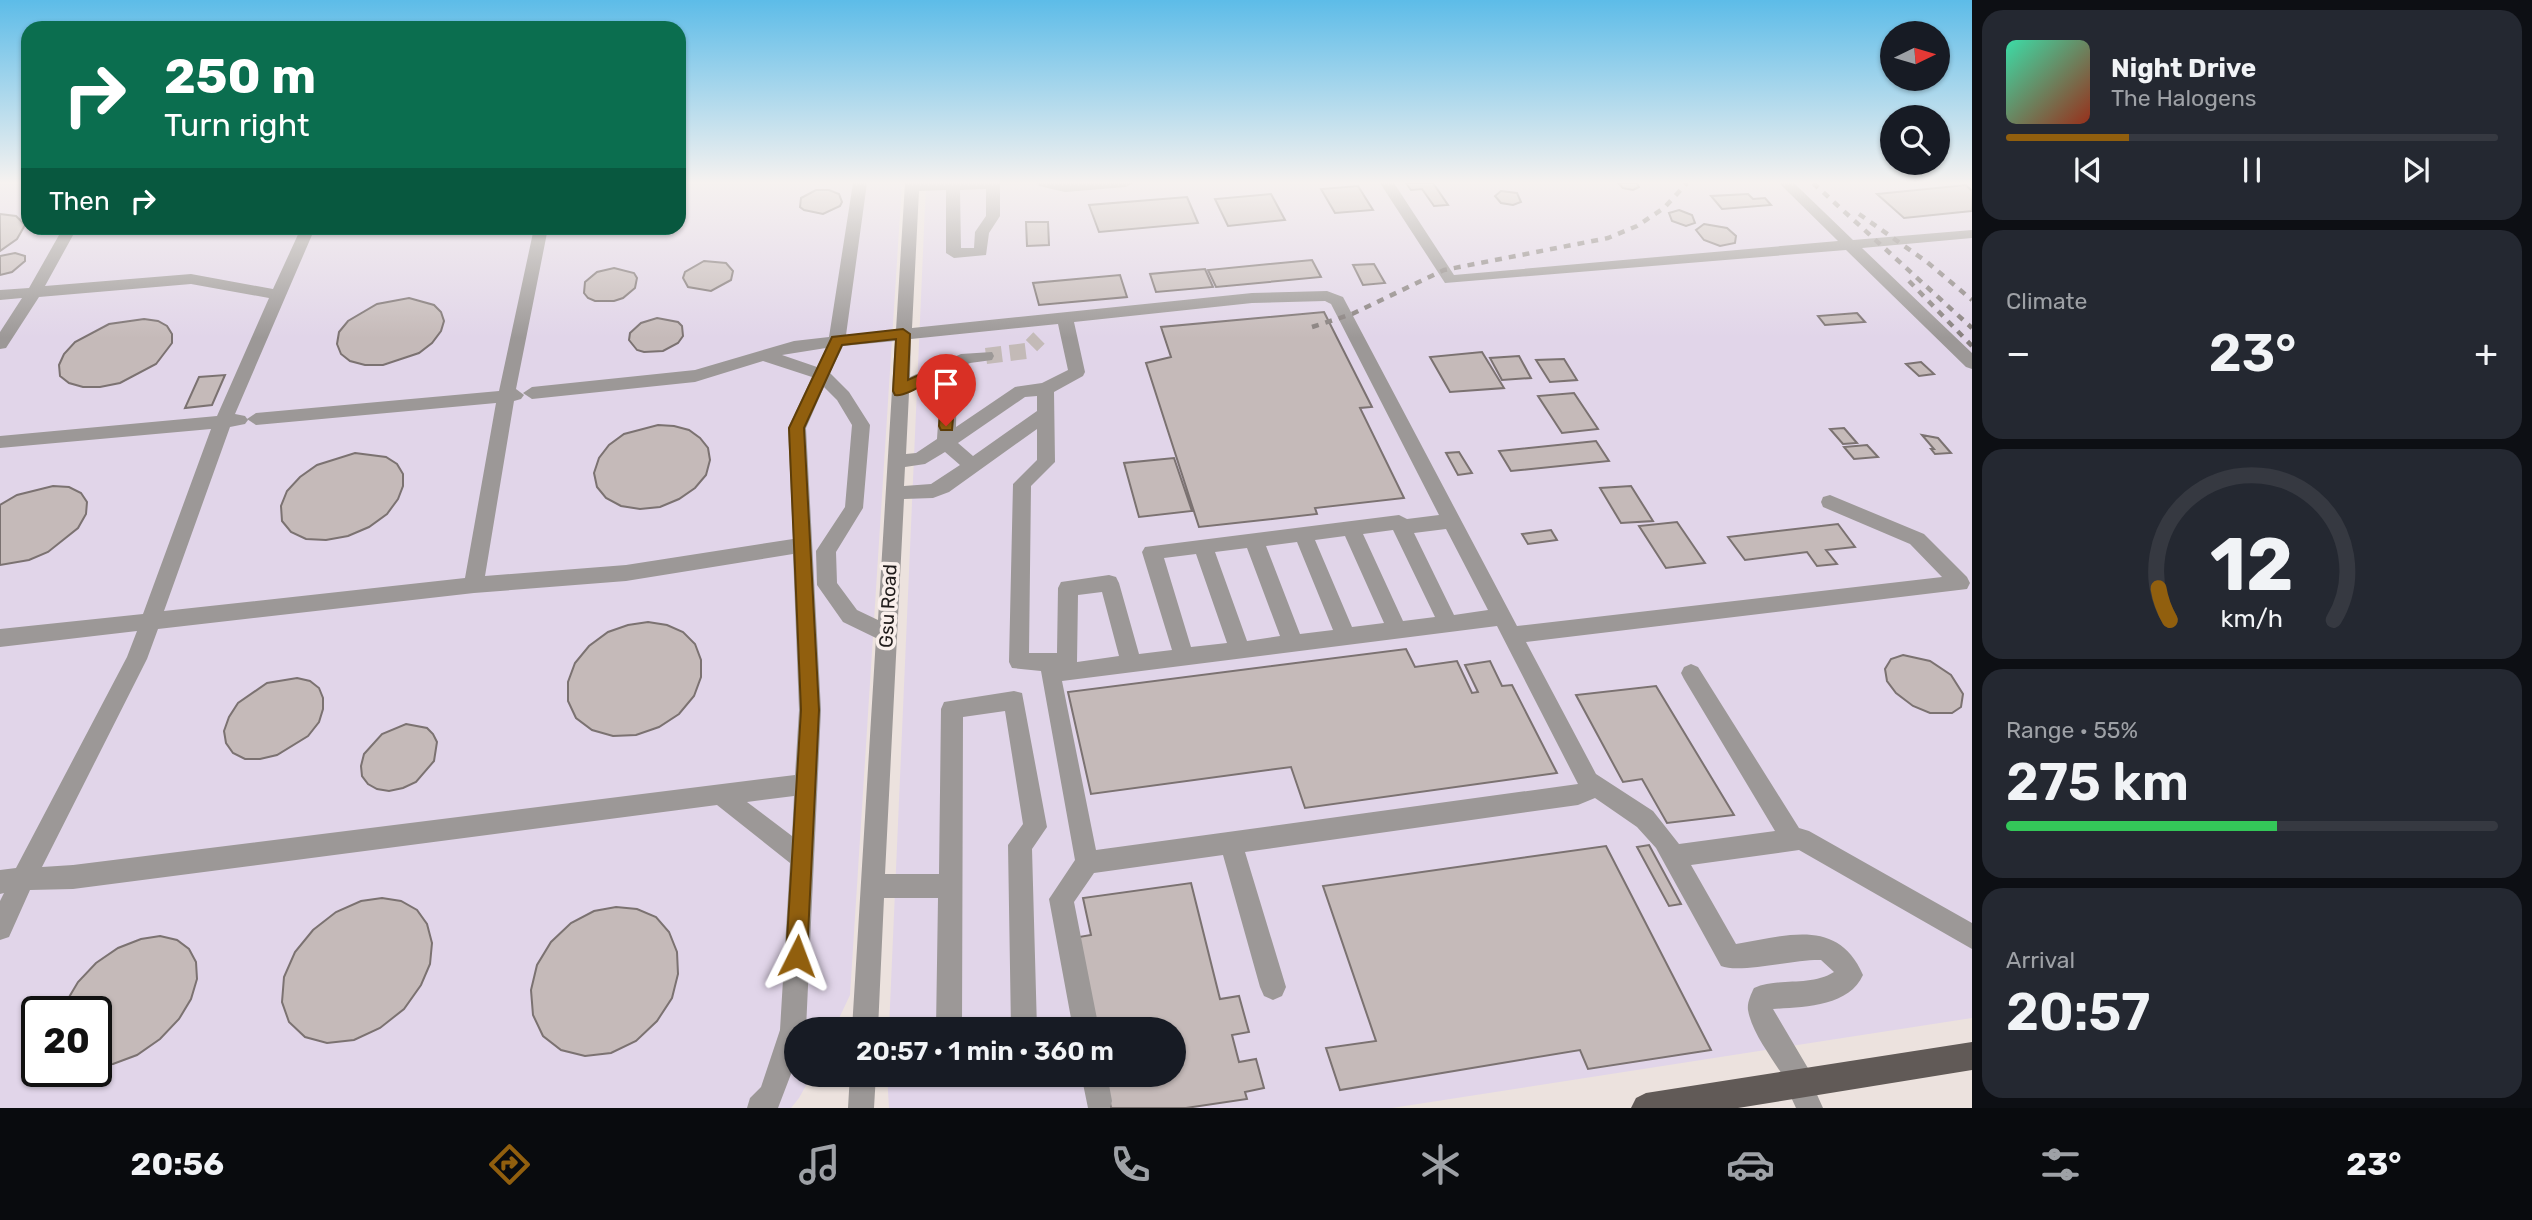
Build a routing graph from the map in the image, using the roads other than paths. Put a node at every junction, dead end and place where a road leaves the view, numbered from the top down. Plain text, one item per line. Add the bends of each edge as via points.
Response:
1 (66, 235) edge
2 (305, 235) edge
3 (540, 235) edge
4 (852, 235) edge
5 (909, 235) edge
6 (954, 235) edge
7 (982, 235) edge
8 (1421, 235) edge
9 (1839, 235) edge
10 (1964, 235) edge
11 (1850, 245) junction
12 (35, 291) junction
13 (0, 295) edge
14 (278, 295) junction
15 (1050, 326) junction
16 (903, 334) junction
17 (837, 341) junction
18 (0, 344) edge
19 (762, 355) junction
20 (986, 356) tunnel mouth
21 (1972, 363) edge
22 (946, 368) junction
23 (821, 374) junction
24 (1045, 389) junction
25 (900, 391) junction
26 (518, 395) junction
27 (1045, 414) junction
28 (239, 420) junction
29 (0, 442) edge
30 (946, 442) junction
31 (896, 461) junction
32 (972, 466) junction
33 (894, 493) junction
34 (1830, 502) dead end
35 (1452, 521) junction
36 (1401, 527) junction
37 (1351, 528) junction
38 (1303, 534) junction
39 (1254, 540) junction
40 (802, 545) junction
41 (1202, 546) junction
42 (474, 586) junction
43 (148, 622) junction
44 (1448, 624) junction
45 (1507, 626) junction
46 (1397, 630) junction
47 (887, 634) junction
48 (1346, 637) junction
49 (0, 638) edge
50 (1293, 643) junction
51 (1240, 650) junction
52 (1184, 657) junction
53 (1132, 664) junction
54 (1067, 667) junction
55 (1690, 673) dead end
56 (805, 784) junction
57 (1596, 787) junction
58 (720, 795) junction
59 (1793, 840) junction
60 (1231, 843) junction
61 (1673, 856) junction
62 (802, 858) junction
63 (1087, 863) junction
64 (11, 880) edge
65 (873, 886) junction
66 (951, 886) junction
67 (0, 928) edge
68 (1972, 937) edge
69 (1273, 987) dead end
70 (866, 1017) edge
71 (949, 1017) edge
72 (1024, 1017) edge
73 (1084, 1017) edge
74 (1972, 1056) edge
75 (862, 1087) edge
76 (1096, 1087) edge
77 (1803, 1092) edge
78 (1099, 1101) dead end
79 (760, 1108) edge
80 (861, 1108) edge
81 (1646, 1108) edge

1 - 12 street
2 - 14 street
3 - 26 street
4 - 17 street
5 - 16 street, Gsu Road
6 - 7 street via 954,253 981,252
8 - 11 street via 1450,280
9 - 11 street
10 - 11 street
11 - 21 street
12 - 13 street
12 - 14 street via 191,279
12 - 18 lane
14 - 28 street
15 - 16 street
15 - 24 street via 1077,372
15 - 35 street via 1252,298 1327,296 1337,301
16 - 17 street
16 - 25 street, Gsu Road
17 - 19 street via 794,345
17 - 23 street
19 - 23 lane
19 - 26 street via 695,376
20 - 22 street via 967,358
22 - 25 lane
22 - 30 lane via 950,371
23 - 40 street via 797,428
23 - 47 street via 843,396 861,425 854,508 826,551 827,585 850,616
24 - 27 street
24 - 30 street via 1021,391
25 - 31 street, Gsu Road
26 - 28 street
26 - 42 street
27 - 32 street
27 - 54 street via 1045,462 1022,484 1019,662
28 - 29 street
28 - 43 street
30 - 31 street via 919,459
30 - 32 street
31 - 33 street, Gsu Road
32 - 33 street via 933,491
33 - 47 street, Gsu Road
34 - 45 street via 1917,539 1960,583
35 - 36 street
35 - 45 street
36 - 37 street via 1399,522
36 - 44 street
37 - 38 street
37 - 46 street
38 - 39 street
38 - 48 street
39 - 41 street
39 - 50 street
40 - 42 street via 626,573
40 - 56 street via 810,710
41 - 51 street
41 - 52 street via 1152,552
42 - 43 street
43 - 49 street
43 - 64 street via 137,659
44 - 45 street
44 - 46 street
45 - 57 street via 1588,781
46 - 48 street
47 - 65 street, Gsu Road
48 - 50 street
50 - 51 street
51 - 52 street
52 - 53 street
53 - 54 street
53 - 54 street via 1109,583 1068,588
54 - 63 street via 1050,674
55 - 59 street
56 - 58 street
56 - 62 street
57 - 60 street via 1578,794
57 - 61 street via 1645,819
58 - 62 street
58 - 64 street via 73,877
59 - 61 street
59 - 68 street via 1801,839
60 - 63 street
60 - 69 street
61 - 77 street via 1730,957 1828,948 1850,975 1841,985 1821,991 1763,997 1760,1009 1765,1021
62 - 79 street via 793,1030 772,1095
63 - 73 street via 1060,899
64 - 67 street
65 - 66 street
65 - 70 street, Gsu Road
66 - 71 street
66 - 72 street via 952,709 1014,700 1035,827 1020,845
74 - 77 main road
75 - 80 street
76 - 78 street
77 - 81 main road

